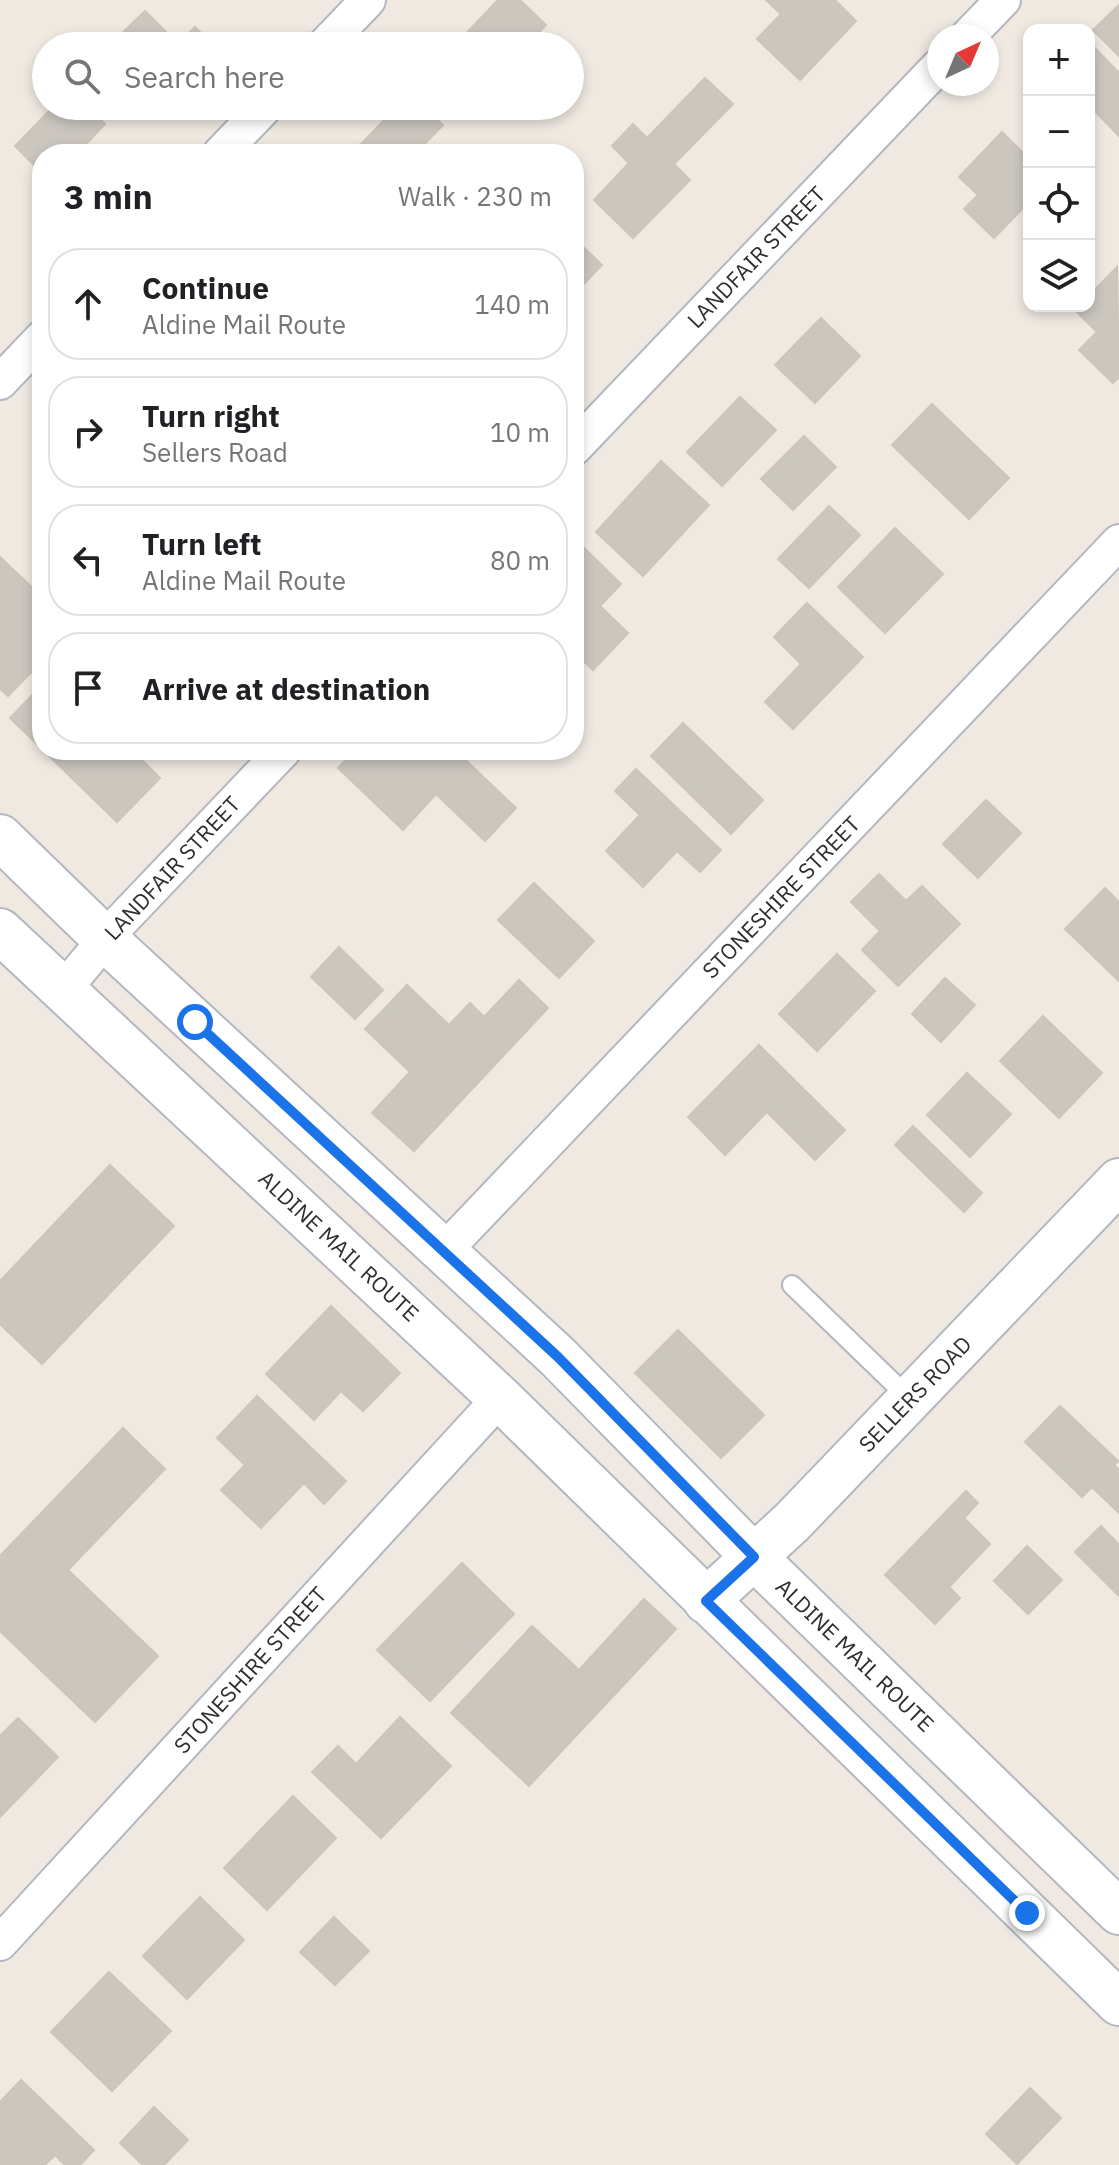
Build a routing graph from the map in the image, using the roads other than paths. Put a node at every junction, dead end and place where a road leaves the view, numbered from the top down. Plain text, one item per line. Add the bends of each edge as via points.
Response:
1 (368, 0) edge
2 (1003, 0) edge
3 (980, 24) edge
4 (337, 32) edge
5 (927, 79) edge
6 (253, 120) edge
7 (230, 144) edge
8 (32, 348) edge
9 (0, 382) edge
10 (584, 438) edge
11 (1119, 542) edge
12 (275, 760) edge
13 (0, 837) edge
14 (0, 931) edge
15 (105, 939) junction
16 (63, 990) junction
17 (1119, 1181) edge
18 (443, 1252) junction
19 (792, 1285) dead end
20 (500, 1398) junction
21 (911, 1400) junction
22 (754, 1557) junction
23 (706, 1601) junction
24 (1119, 1912) edge
25 (0, 1943) edge
26 (1119, 2003) edge

1 - 4 street
2 - 3 street
5 - 10 street, LANDFAIR STREET
6 - 7 street
8 - 9 street
11 - 18 street, STONESHIRE STREET
12 - 15 street, LANDFAIR STREET
13 - 15 main road, ALDINE MAIL ROUTE
14 - 16 main road, ALDINE MAIL ROUTE
15 - 16 street, LANDFAIR STREET
15 - 18 main road, ALDINE MAIL ROUTE
16 - 20 main road, ALDINE MAIL ROUTE
17 - 21 main road, SELLERS ROAD
18 - 22 main road, ALDINE MAIL ROUTE via 558,1357
19 - 21 lane
20 - 23 main road, ALDINE MAIL ROUTE
20 - 25 street, STONESHIRE STREET
21 - 22 main road, SELLERS ROAD
22 - 23 main road, SELLERS ROAD
22 - 24 main road, ALDINE MAIL ROUTE
23 - 26 main road, ALDINE MAIL ROUTE

